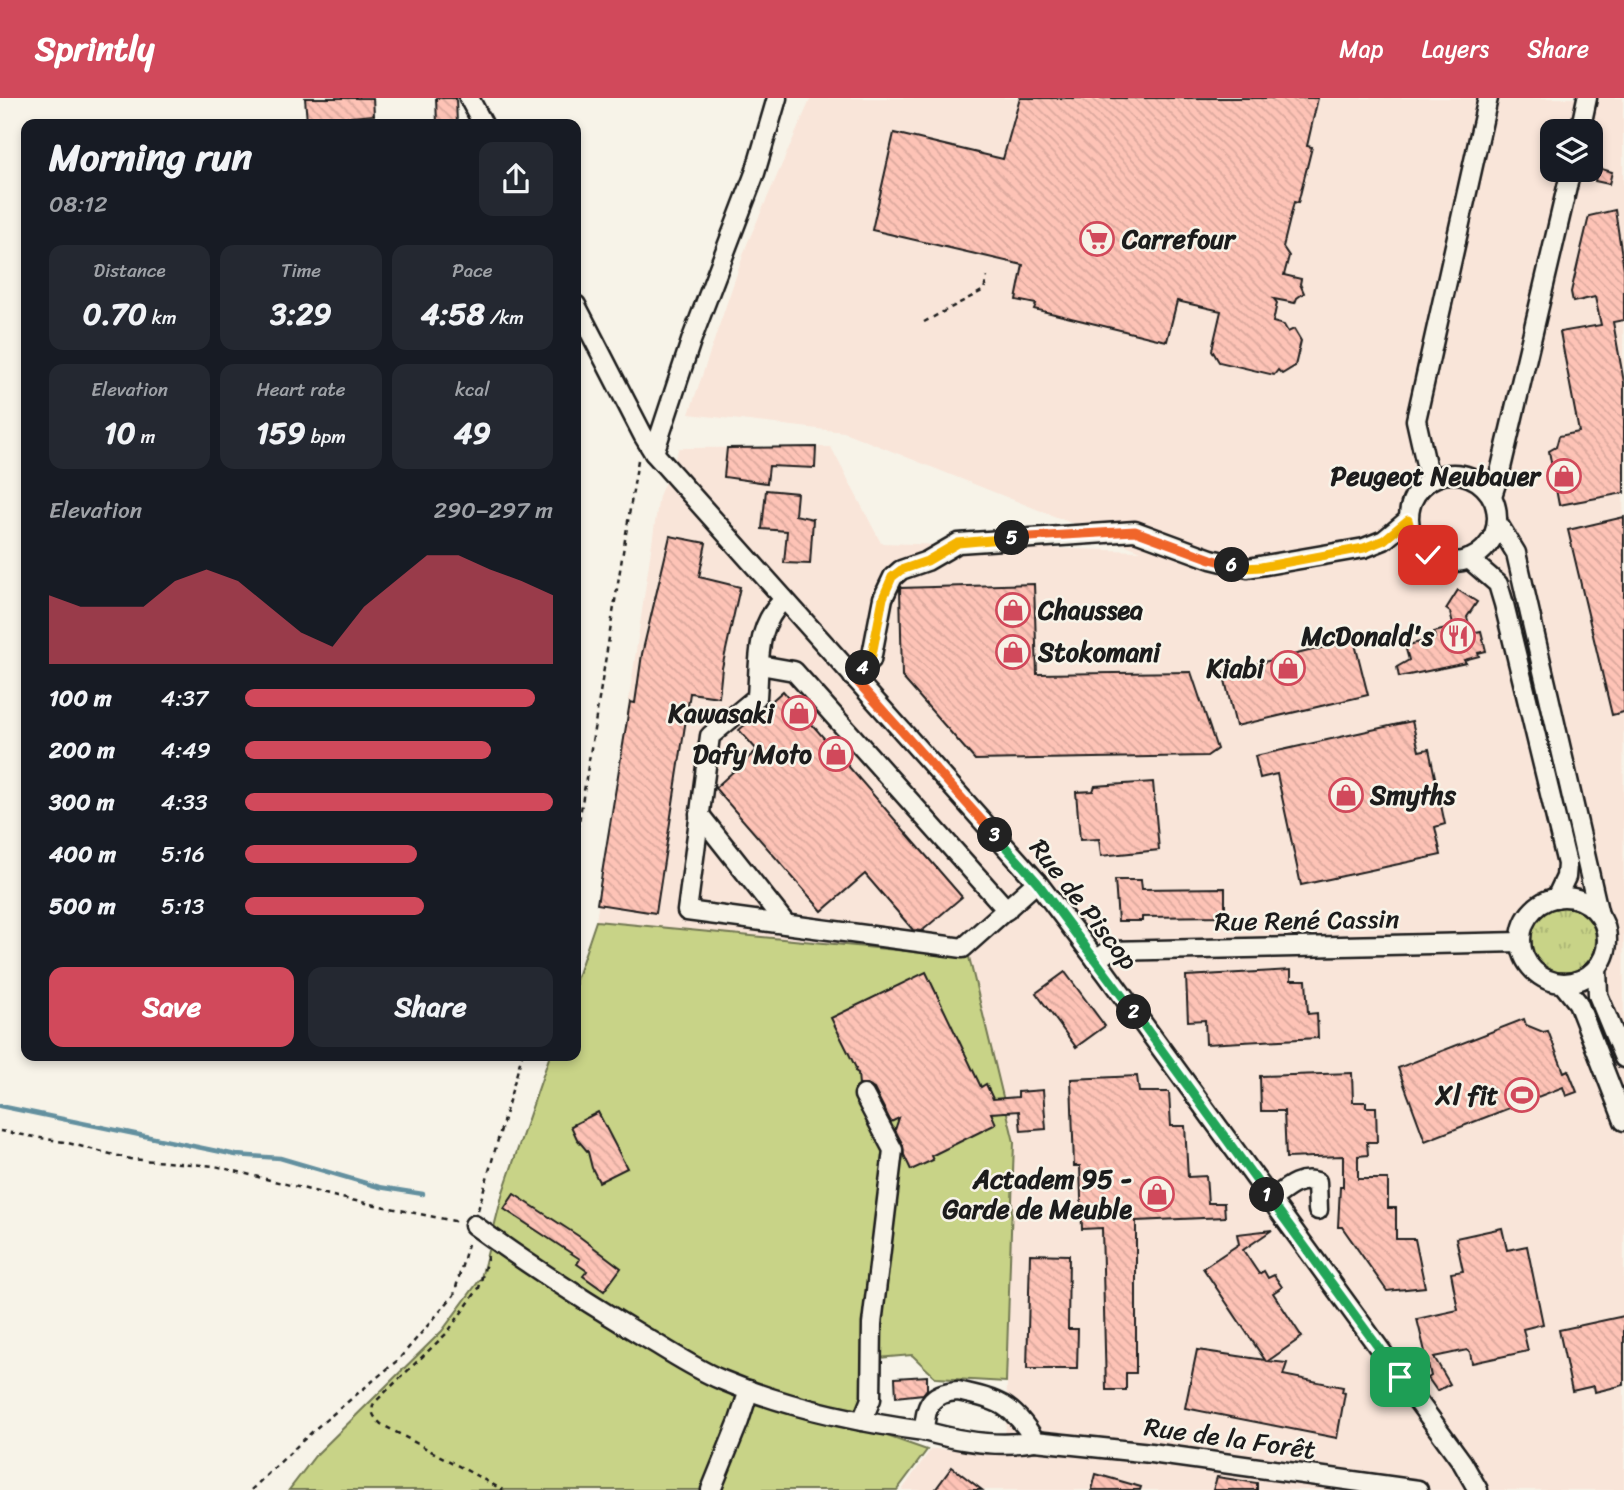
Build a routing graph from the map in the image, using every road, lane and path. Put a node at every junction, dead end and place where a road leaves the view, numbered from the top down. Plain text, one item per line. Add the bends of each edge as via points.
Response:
1 (469, 98) edge
2 (777, 98) edge
3 (786, 98) edge
4 (1488, 98) edge
5 (1587, 98) edge
6 (480, 119) edge
7 (1583, 119) edge
8 (1569, 182) edge
9 (987, 277) dead end
10 (581, 314) edge
11 (924, 322) dead end
12 (684, 367) junction
13 (646, 456) junction
14 (1434, 477) junction
15 (1492, 496) junction
16 (1408, 520) junction
17 (1497, 522) junction
18 (1469, 559) junction
19 (784, 599) junction
20 (760, 665) junction
21 (853, 677) junction
22 (581, 813) edge
23 (699, 814) junction
24 (1037, 882) junction
25 (1556, 898) junction
26 (1007, 910) junction
27 (1599, 915) junction
28 (786, 924) junction
29 (1521, 942) junction
30 (1096, 960) junction
31 (1597, 968) junction
32 (1562, 983) junction
33 (1624, 1058) edge
34 (520, 1061) edge
35 (864, 1095) dead end
36 (1624, 1121) edge
37 (0, 1131) edge
38 (1271, 1200) junction
39 (1318, 1210) dead end
40 (474, 1225) junction
41 (493, 1239) junction
42 (748, 1390) junction
43 (870, 1423) junction
44 (924, 1431) junction
45 (1035, 1441) junction
46 (1360, 1487) edge
47 (251, 1490) edge
48 (503, 1490) edge
49 (711, 1490) edge
50 (1418, 1490) edge
51 (1478, 1490) edge

1 - 6 street
2 - 12 street via 755,173
3 - 12 street via 763,176 697,345
4 - 14 street via 1416,420 1427,469
5 - 7 street
8 - 15 street
9 - 11 path via 984,290
10 - 13 street, Rue de Piscop via 642,435
12 - 13 street
13 - 19 street, Rue de Piscop
13 - 22 path
14 - 15 street via 1469,476
14 - 16 street via 1421,486 1410,504
15 - 17 street
16 - 18 street via 1413,539 1428,555 1442,561
16 - 21 street via 1384,540 1364,548 1245,568 1135,531 958,543 892,577 883,598 871,660
17 - 18 street via 1492,539
17 - 27 street via 1516,553
18 - 25 street via 1499,584 1567,864
19 - 20 street via 771,612 762,632
19 - 21 street, Rue de Piscop
20 - 23 street via 757,697 710,736
20 - 26 street via 794,671
21 - 24 street, Rue de Piscop
23 - 28 street
23 - 28 street via 687,911
24 - 26 street
24 - 30 street, Rue de Piscop
25 - 27 street via 1575,899
25 - 29 street via 1527,918
26 - 28 street via 963,948
27 - 31 street via 1607,942
29 - 30 street, Rue René Cassin via 1109,951
29 - 32 street via 1538,975
30 - 38 street, Rue de Piscop
31 - 32 street via 1587,977
31 - 33 street via 1598,995
32 - 36 street via 1578,1003
34 - 40 path
35 - 43 street via 893,1150 872,1324
37 - 40 path via 130,1159 215,1166
38 - 39 street via 1291,1185 1312,1180 1317,1182
38 - 51 street, Rue de Piscop
40 - 41 street, Rue de la Forêt
40 - 47 path via 454,1295 398,1360
41 - 42 street, Rue de la Forêt via 678,1357
41 - 48 path via 479,1288 447,1334 372,1410 381,1424
42 - 43 street, Rue de la Forêt
42 - 49 street
43 - 44 street, Rue de la Forêt
44 - 45 street, Rue de la Forêt via 1013,1445
44 - 45 street via 933,1398 958,1391 991,1398 1008,1409 1022,1420
45 - 46 street, Rue de la Forêt via 1151,1453
46 - 50 street, Rue de la Forêt

